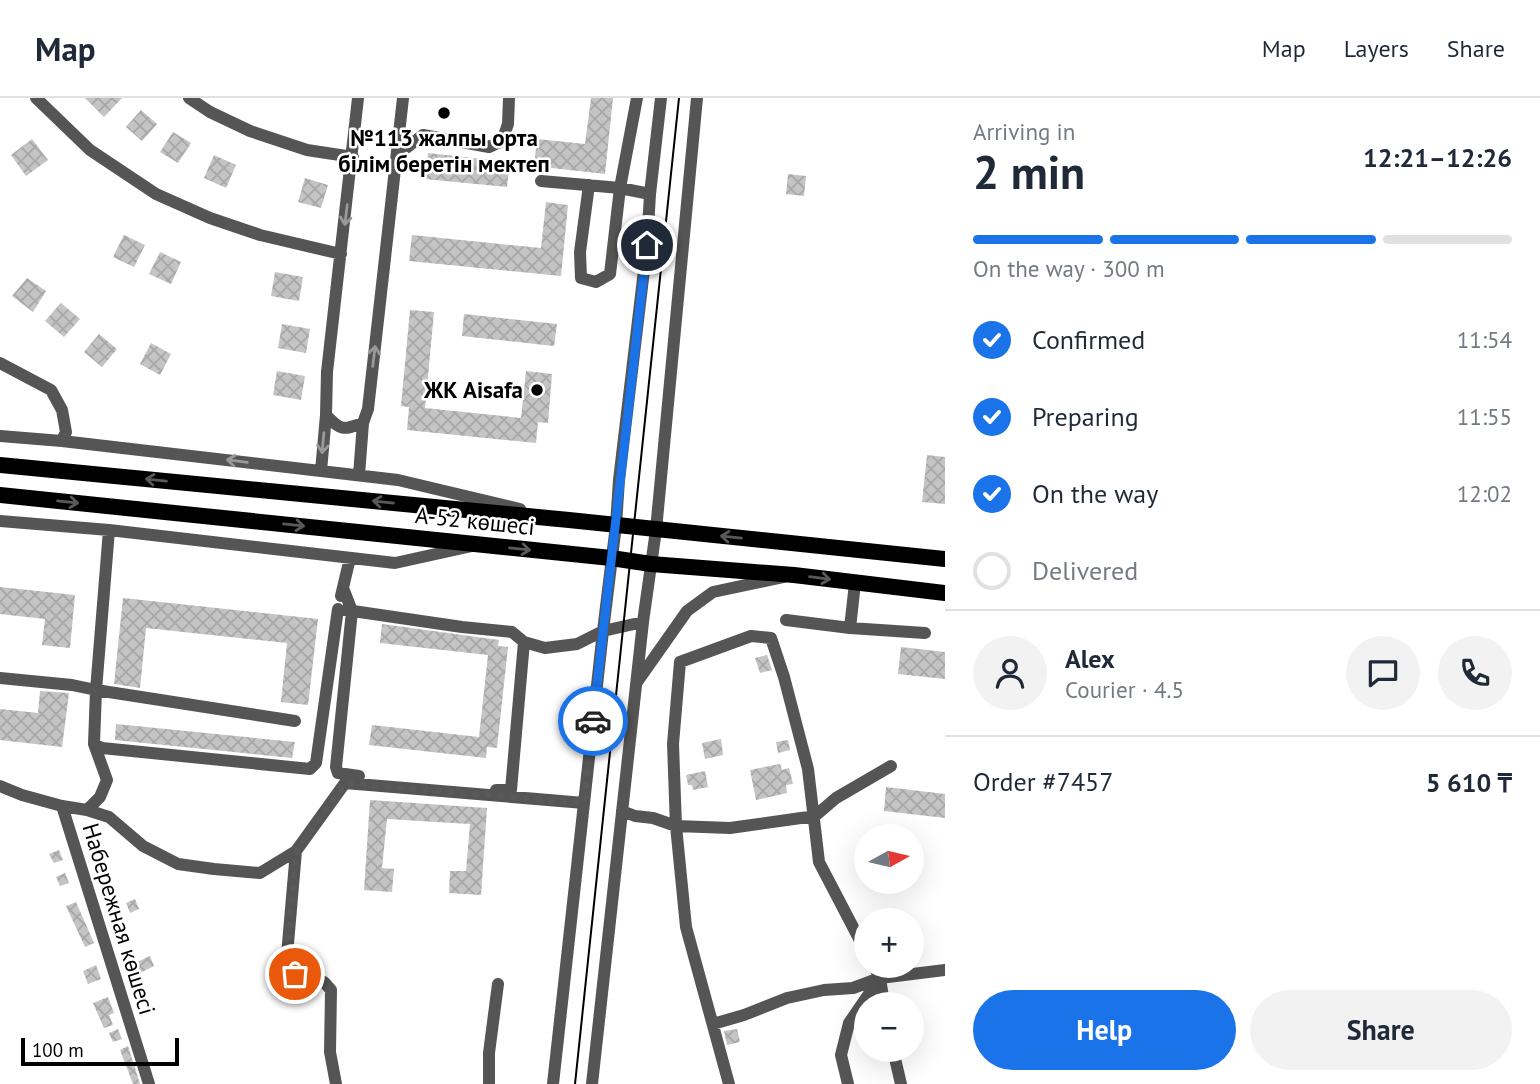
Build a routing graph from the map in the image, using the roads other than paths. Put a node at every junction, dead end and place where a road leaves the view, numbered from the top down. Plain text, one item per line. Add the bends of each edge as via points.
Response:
1 (36, 98) edge
2 (189, 98) edge
3 (358, 98) edge
4 (403, 98) edge
5 (509, 98) edge
6 (637, 98) edge
7 (660, 98) edge
8 (697, 98) edge
9 (397, 155) junction
10 (353, 157) junction
11 (541, 181) dead end
12 (589, 185) junction
13 (620, 188) junction
14 (650, 194) junction
15 (341, 254) junction
16 (0, 363) edge
17 (326, 415) junction
18 (363, 423) junction
19 (0, 436) edge
20 (62, 441) junction
21 (0, 465) edge
22 (321, 471) junction
23 (359, 475) junction
24 (0, 495) edge
25 (569, 520) junction
26 (0, 521) edge
27 (616, 525) junction
28 (109, 530) junction
29 (656, 530) junction
30 (479, 545) junction
31 (351, 558) junction
32 (611, 558) junction
33 (945, 559) edge
34 (651, 564) junction
35 (794, 575) junction
36 (855, 583) junction
37 (343, 588) junction
38 (945, 593) edge
39 (338, 609) junction
40 (352, 611) junction
41 (786, 620) dead end
42 (643, 622) junction
43 (849, 628) junction
44 (603, 631) junction
45 (925, 633) dead end
46 (524, 642) junction
47 (0, 678) edge
48 (636, 684) junction
49 (96, 690) junction
50 (295, 720) dead end
51 (94, 744) junction
52 (891, 766) dead end
53 (0, 786) edge
54 (584, 803) junction
55 (62, 806) junction
56 (88, 810) junction
57 (622, 811) junction
58 (815, 816) junction
59 (676, 827) junction
60 (296, 851) junction
61 (854, 929) edge
62 (945, 970) edge
63 (924, 971) edge
64 (868, 978) edge
65 (874, 978) edge
66 (498, 984) dead end
67 (713, 1024) junction
68 (896, 1062) edge
69 (149, 1084) edge
70 (336, 1084) edge
71 (489, 1084) edge
72 (553, 1084) edge
73 (592, 1084) edge
74 (729, 1084) edge
75 (848, 1084) edge
76 (901, 1084) edge

1 - 15 street via 90,150 156,194 260,235
2 - 10 street via 250,131 307,150
3 - 10 street
4 - 9 street
5 - 9 street via 502,141 489,147 423,135
6 - 13 street
7 - 14 street
8 - 29 street
18 -> 9 street
10 -> 15 street
11 - 12 street
12 - 13 street
12 - 13 street via 581,278 596,282 610,274
13 - 14 street
14 - 27 street
15 - 17 street
16 - 20 street via 51,390 62,410 66,432
17 - 18 street via 337,427
17 -> 22 street
18 - 23 street
19 - 20 street
22 -> 20 street
25 -> 21 main road, А-52 көшесі
22 - 23 street
23 - 25 street
24 -> 30 main road, А-52 көшесі
25 - 27 main road, А-52 көшесі
26 - 28 street
27 - 29 main road, А-52 көшесі
27 - 32 street
28 - 31 street
28 - 49 street, Набережная көшесі
33 -> 29 main road, А-52 көшесі
29 - 34 street
30 - 31 street via 395,562
30 -> 32 main road, А-52 көшесі
31 - 37 street
32 - 34 main road, А-52 көшесі
32 - 44 street
34 - 35 main road, А-52 көшесі
34 - 42 street
35 -> 36 main road, А-52 көшесі
35 - 48 street via 713,592 687,611
36 - 38 main road, А-52 көшесі
36 - 43 street
37 - 39 street
37 - 40 street
39 - 40 street
39 - 51 street via 316,763 310,769
40 - 46 street via 512,632
40 - 46 street via 338,773 511,790
41 - 43 street
42 - 44 street
42 - 48 street
43 - 45 street
44 - 46 street via 576,644 545,648
44 - 54 street
47 - 49 street
48 - 57 street
49 - 50 street
49 - 51 street, Набережная көшесі
51 - 56 street, Набережная көшесі via 107,780
52 - 58 street
53 - 55 street
54 - 60 street via 345,783
54 - 72 street
55 - 56 street
55 - 69 street, Набережная көшесі
56 - 60 street via 109,817 143,846 178,864 260,873
57 - 59 street
57 - 73 street
58 - 59 street via 730,828
58 - 59 street via 808,769 771,638 751,636 680,662 673,744
58 - 61 street via 819,862
59 - 67 street via 686,927
60 - 70 street via 287,955 295,974 324,982 331,990 330,1052
62 - 63 street
64 - 67 street via 853,988 787,998
65 - 75 street via 849,1023 841,1055
66 - 71 street
67 - 74 street
68 - 76 street

